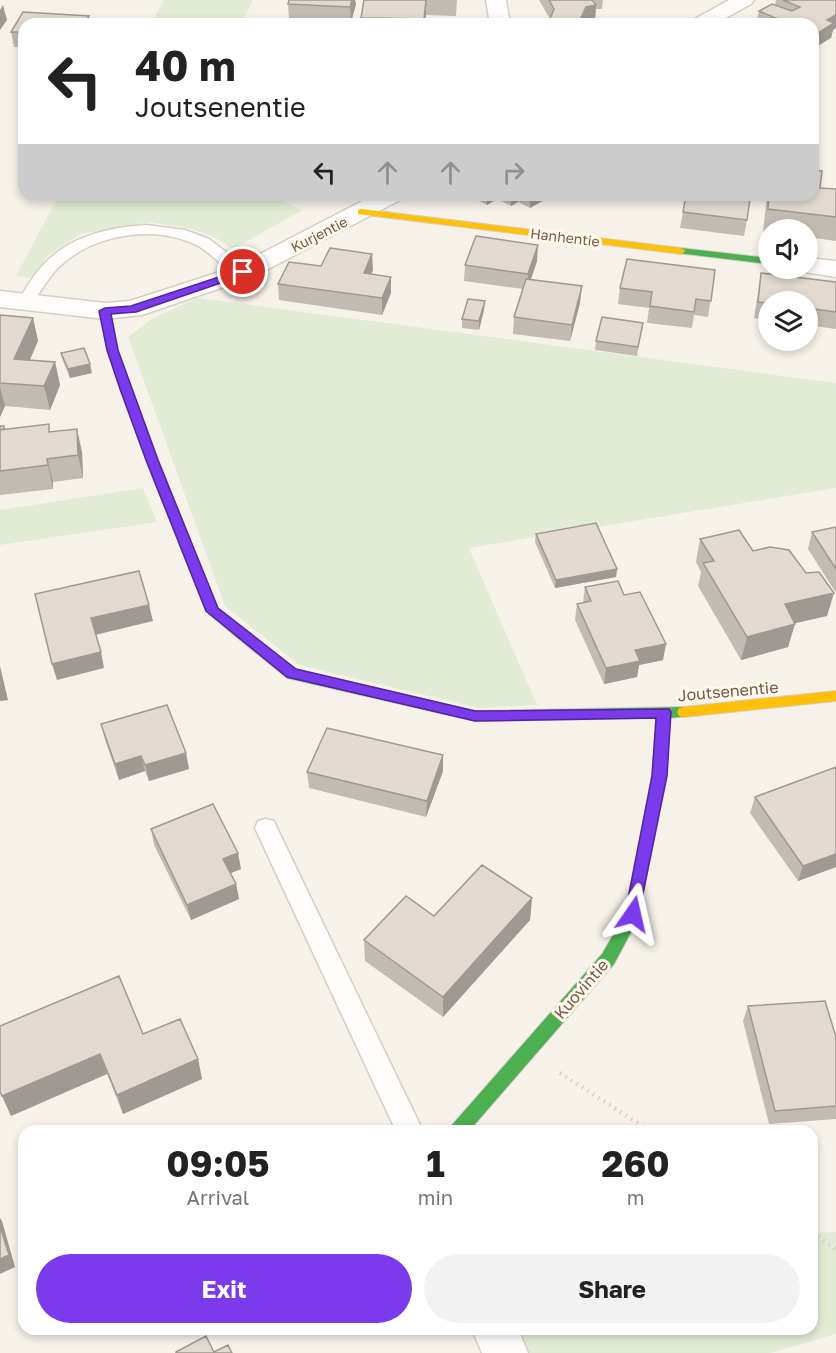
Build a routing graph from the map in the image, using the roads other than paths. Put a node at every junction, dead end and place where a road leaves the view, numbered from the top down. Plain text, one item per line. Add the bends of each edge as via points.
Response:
1 (496, 0) edge
2 (744, 0) edge
3 (499, 18) edge
4 (711, 18) edge
5 (381, 201) edge
6 (361, 212) junction
7 (758, 260) edge
8 (818, 267) edge
9 (836, 269) edge
10 (243, 272) junction
11 (0, 299) edge
12 (26, 301) junction
13 (105, 311) junction
14 (836, 696) edge
15 (664, 712) junction
16 (266, 828) dead end
17 (407, 1125) edge
18 (463, 1125) edge
19 (498, 1335) edge
20 (506, 1353) edge

1 - 3 street
2 - 4 street
5 - 6 street, Kurjentie
6 - 7 street, Hanhentie
6 - 10 street, Kurjentie
8 - 9 street
10 - 12 lane via 203,242 177,233 142,229 87,240 56,261
10 - 13 street, Kurjentie via 133,309
11 - 12 street, Kurjentie
12 - 13 street, Kurjentie
13 - 15 street, Joutsenentie via 112,350 212,611 292,674 475,716
14 - 15 street, Joutsenentie
15 - 18 street, Kuovintie via 659,776 633,914 608,959
16 - 17 lane
19 - 20 street

